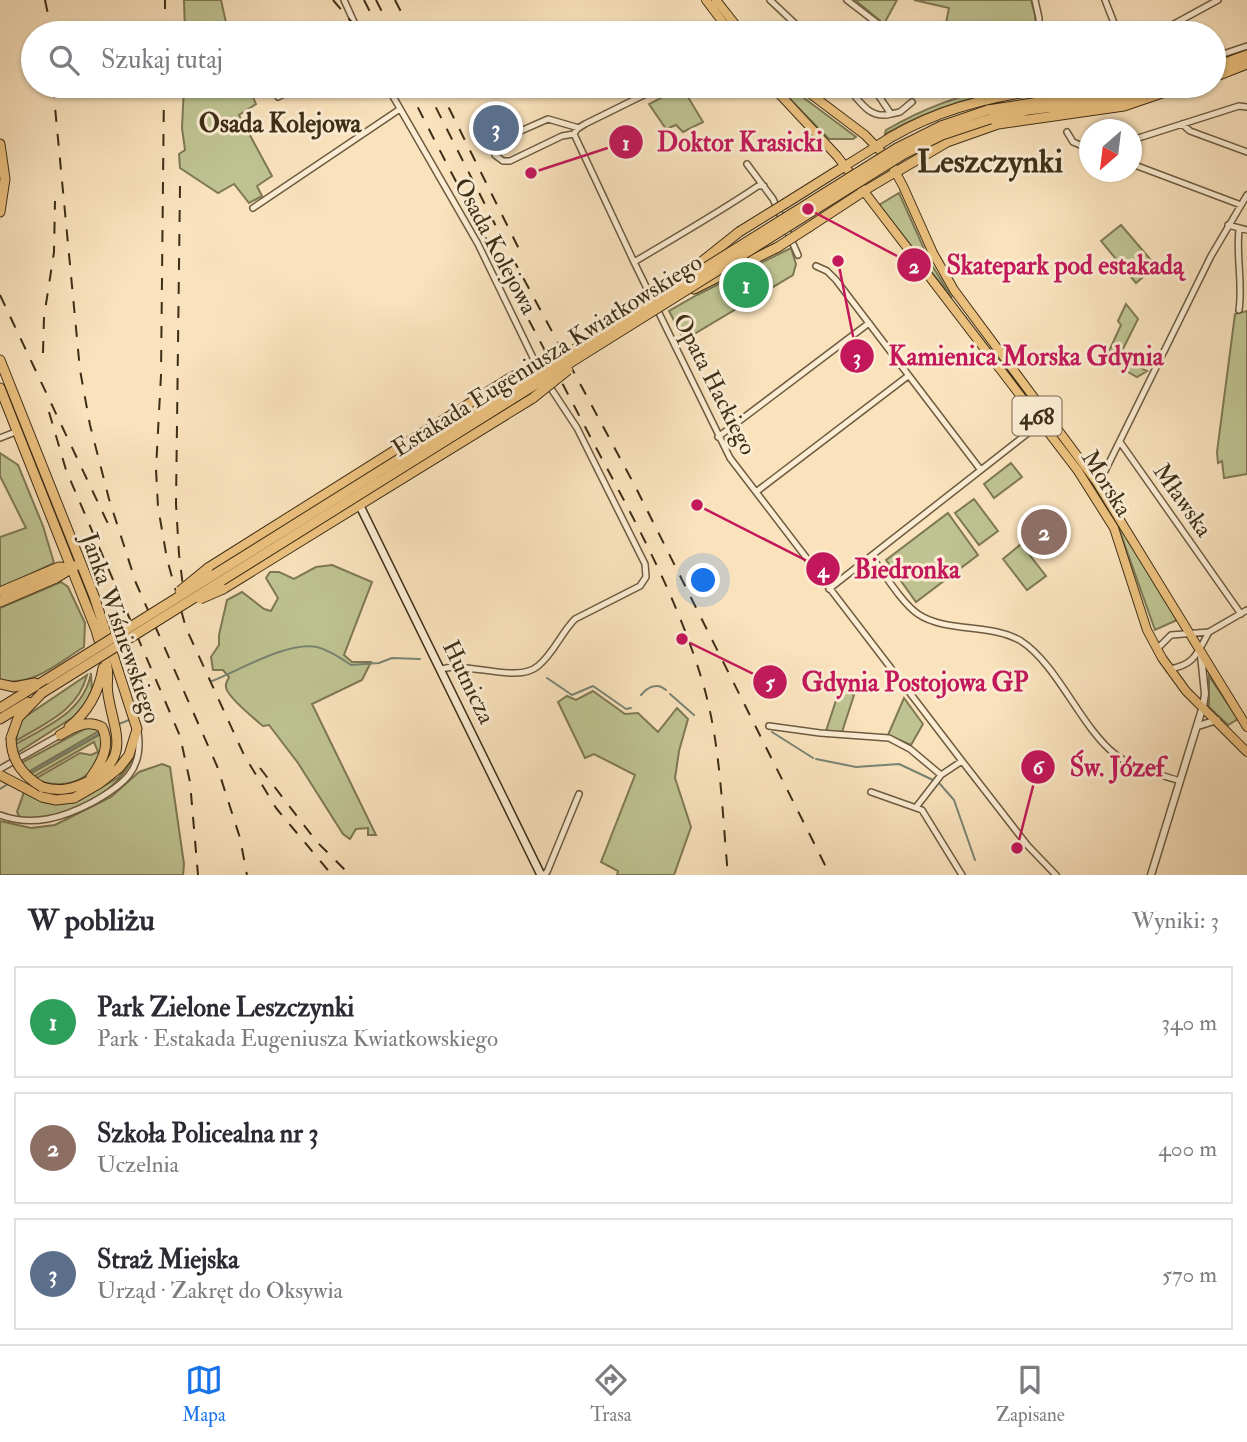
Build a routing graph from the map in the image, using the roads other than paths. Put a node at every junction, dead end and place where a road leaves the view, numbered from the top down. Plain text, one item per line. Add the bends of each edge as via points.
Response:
1 (344, 0) edge
2 (706, 0) edge
3 (716, 0) edge
4 (770, 0) edge
5 (847, 0) edge
6 (1035, 0) edge
7 (1105, 0) edge
8 (1217, 0) edge
9 (354, 21) edge
10 (722, 21) edge
11 (733, 21) edge
12 (792, 21) edge
13 (874, 21) edge
14 (1039, 21) edge
15 (1113, 21) edge
16 (1179, 21) edge
17 (1247, 46) edge
18 (1226, 53) edge
19 (1247, 55) edge
20 (1226, 63) edge
21 (1247, 64) edge
22 (1226, 72) edge
23 (394, 98) edge
24 (638, 98) edge
25 (783, 98) edge
26 (816, 98) edge
27 (858, 98) edge
28 (880, 98) edge
29 (996, 98) edge
30 (1075, 98) edge
31 (1130, 98) edge
32 (1148, 98) edge
33 (912, 102) dead end
34 (1247, 107) edge
35 (400, 109) junction
36 (891, 114) junction
37 (989, 114) junction
38 (936, 115) junction
39 (1182, 124) junction
40 (579, 128) junction
41 (1067, 132) dead end
42 (574, 134) junction
43 (1142, 137) edge
44 (947, 142) junction
45 (0, 144) edge
46 (1079, 144) edge
47 (877, 146) junction
48 (1247, 152) edge
49 (747, 164) dead end
50 (845, 166) junction
51 (1142, 168) edge
52 (896, 172) junction
53 (764, 186) junction
54 (864, 191) junction
55 (1247, 195) edge
56 (1241, 205) junction
57 (253, 208) dead end
58 (0, 212) edge
59 (1228, 225) junction
60 (1239, 230) junction
61 (1247, 230) edge
62 (798, 254) dead end
63 (634, 262) junction
64 (816, 266) dead end
65 (658, 302) junction
66 (1238, 310) dead end
67 (869, 323) junction
68 (583, 344) junction
69 (594, 349) junction
70 (0, 360) edge
71 (543, 375) junction
72 (908, 376) junction
73 (0, 388) edge
74 (1042, 422) junction
75 (22, 430) junction
76 (718, 437) junction
77 (0, 438) edge
78 (1119, 442) junction
79 (363, 470) junction
80 (980, 470) junction
81 (346, 481) junction
82 (1096, 481) junction
83 (755, 492) junction
84 (378, 495) junction
85 (360, 506) junction
86 (871, 556) junction
87 (81, 564) junction
88 (72, 568) junction
89 (829, 589) junction
90 (0, 593) edge
91 (0, 602) edge
92 (176, 610) junction
93 (155, 612) junction
94 (1244, 612) edge
95 (1209, 632) junction
96 (1190, 633) junction
97 (1157, 649) junction
98 (1200, 650) junction
99 (103, 655) junction
100 (441, 669) junction
101 (1169, 669) junction
102 (47, 680) junction
103 (0, 684) edge
104 (43, 693) junction
105 (1203, 706) junction
106 (0, 708) edge
107 (0, 719) edge
108 (1217, 720) junction
109 (136, 725) junction
110 (769, 726) dead end
111 (1198, 726) junction
112 (1247, 727) edge
113 (60, 735) junction
114 (1247, 752) edge
115 (962, 761) junction
116 (0, 769) edge
117 (0, 775) edge
118 (940, 775) junction
119 (89, 780) junction
120 (1180, 781) junction
121 (42, 792) junction
122 (871, 792) dead end
123 (579, 794) dead end
124 (917, 806) junction
125 (0, 815) edge
126 (542, 875) edge
127 (962, 875) edge
128 (1056, 875) edge
129 (1151, 875) edge

1 - 9 street
2 - 10 main road
3 - 11 main road
4 - 12 street
5 - 13 street
6 - 14 street
7 - 15 street
8 - 16 street
17 - 18 street
19 - 20 highway
21 - 22 highway
23 - 35 street, Osada Kolejowa
24 - 40 street
25 - 50 main road, Morska / 468
26 - 47 main road, Morska / 468
27 - 36 street via 872,113 881,117
28 - 36 street
29 - 38 highway
30 - 37 highway, Estakada Eugeniusza Kwiatkowskiego
31 - 37 highway, Estakada Eugeniusza Kwiatkowskiego
32 - 44 highway via 1124,106 998,124
33 - 36 street
34 - 39 street
35 - 57 street
35 - 71 street, Osada Kolejowa via 478,244
37 - 65 highway, Estakada Eugeniusza Kwiatkowskiego, bridge via 904,154
38 - 44 highway
38 - 47 highway
39 - 43 street
39 - 48 street
40 - 42 street
40 - 42 street via 548,119 500,140 495,155 506,162
41 - 46 street
42 - 63 street, Opata Hackiego
44 - 52 highway
45 - 58 highway via 5,185
47 - 50 main road
47 - 52 main road, Morska / 468
49 - 53 street
50 - 54 main road, Morska / 468
50 - 65 highway, bridge via 739,232
51 - 56 street
52 - 54 main road
52 - 82 main road, Morska / 468 via 954,290
53 - 62 street
53 - 63 street
54 - 65 highway, bridge via 754,260
54 - 74 main road, Morska / 468
55 - 56 street
56 - 59 street
59 - 60 street
59 - 78 street
60 - 61 street
60 - 66 street
63 - 76 street, Opata Hackiego
64 - 67 street via 836,280
65 - 68 highway, Estakada Eugeniusza Kwiatkowskiego, bridge
65 - 69 highway, Estakada Eugeniusza Kwiatkowskiego, bridge
67 - 72 street
67 - 76 street
68 - 79 highway, bridge via 510,378
68 - 93 highway, Estakada Eugeniusza Kwiatkowskiego, bridge
69 - 84 highway, bridge via 533,398
69 - 92 highway, Estakada Eugeniusza Kwiatkowskiego, bridge
70 - 75 highway, Janka Wiśniewskiego
71 - 79 street via 528,374 506,393 389,466
71 - 84 street via 536,388 394,474
71 - 100 street, Osada Kolejowa via 577,428 645,564 646,577 640,586 575,619 533,670
72 - 80 street
72 - 83 street
73 - 75 highway, Janka Wiśniewskiego
74 - 80 street
74 - 97 main road, Morska / 468 via 1109,518
75 - 77 street
75 - 87 highway, Janka Wiśniewskiego
75 - 88 highway, Janka Wiśniewskiego
76 - 83 street, Opata Hackiego
78 - 82 street
78 - 94 street, Mławska
79 - 81 highway
80 - 86 street
81 - 85 main road, Hutnicza via 358,490
81 - 93 highway, bridge via 208,568
82 - 96 main road, Morska / 468
83 - 89 street, Opata Hackiego
84 - 85 highway
85 - 92 highway, bridge via 232,585
85 - 100 main road, Hutnicza
86 - 89 street
86 - 120 street via 918,614 1022,642 1113,752 1131,764
87 - 88 highway
87 - 109 highway, Janka Wiśniewskiego
88 - 90 highway via 59,567
88 - 91 highway
88 - 99 highway, Janka Wiśniewskiego
89 - 115 street, Opata Hackiego
92 - 104 highway, Estakada Eugeniusza Kwiatkowskiego, bridge
93 - 102 highway, Estakada Eugeniusza Kwiatkowskiego, bridge
94 - 95 street
95 - 96 street
95 - 98 street
96 - 97 street via 1171,635
96 - 98 main road, Morska / 468
97 - 101 main road, Morska / 468
98 - 101 street via 1186,666
98 - 105 street
98 - 112 main road, Morska / 468
99 - 113 highway via 94,697
99 - 119 highway, Janka Wiśniewskiego via 118,742 108,766
100 - 126 main road, Hutnicza
101 - 105 main road, Morska / 468
102 - 103 highway via 14,687
102 - 106 highway, Estakada Eugeniusza Kwiatkowskiego
104 - 107 highway, Estakada Eugeniusza Kwiatkowskiego
104 - 121 highway, bridge via 18,718 11,738 20,768
105 - 108 main road, Morska / 468
105 - 111 street
108 - 111 street
108 - 114 main road, Morska / 468
109 - 121 highway via 129,755 107,779 74,798 55,800
109 - 125 street, Janka Wiśniewskiego via 136,763 125,781 110,792 66,816 26,821
110 - 118 street via 889,738 910,748
111 - 120 street
113 - 116 street
113 - 119 highway via 85,723 102,727 105,750
115 - 118 street
115 - 128 street, Opata Hackiego
117 - 121 highway
118 - 124 street
119 - 121 highway via 65,790
120 - 129 street
122 - 124 street
123 - 126 street
124 - 127 street

